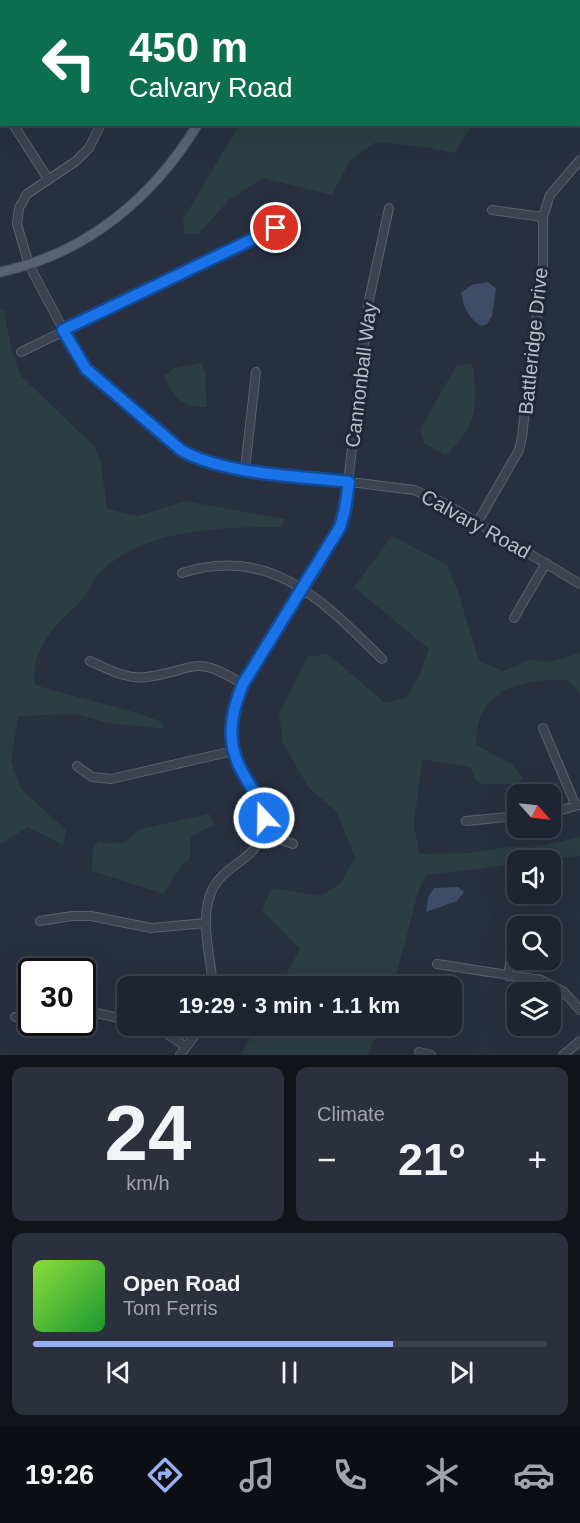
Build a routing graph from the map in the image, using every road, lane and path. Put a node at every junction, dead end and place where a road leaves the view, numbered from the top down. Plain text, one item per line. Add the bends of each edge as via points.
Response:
1 (14, 126) edge
2 (100, 126) edge
3 (197, 126) edge
4 (580, 160) edge
5 (48, 179) junction
6 (389, 207) dead end
7 (492, 210) dead end
8 (543, 217) junction
9 (276, 228) dead end
10 (29, 266) junction
11 (0, 272) edge
12 (63, 330) junction
13 (21, 352) dead end
14 (256, 372) dead end
15 (245, 469) junction
16 (349, 482) junction
17 (477, 523) junction
18 (546, 563) junction
19 (182, 573) dead end
20 (580, 584) edge
21 (303, 589) junction
22 (514, 618) dead end
23 (382, 659) dead end
24 (90, 661) dead end
25 (243, 684) junction
26 (543, 728) dead end
27 (233, 752) junction
28 (77, 766) dead end
29 (578, 806) edge
30 (561, 810) edge
31 (507, 817) edge
32 (466, 820) dead end
33 (262, 833) junction
34 (292, 844) dead end
35 (40, 921) dead end
36 (206, 923) junction
37 (437, 964) dead end
38 (509, 970) edge
39 (212, 976) edge
40 (508, 976) junction
41 (580, 1010) edge
42 (96, 1013) edge
43 (15, 1017) dead end
44 (18, 1017) edge
45 (117, 1018) edge
46 (170, 1036) edge
47 (194, 1036) edge
48 (580, 1041) edge
49 (186, 1047) junction
50 (419, 1052) dead end
51 (180, 1055) edge
52 (431, 1055) edge
53 (563, 1055) edge

1 - 5 street
2 - 5 street, Calvary Road via 83,155
3 - 10 main road via 182,152 136,203 94,234
4 - 8 street, Battleridge Drive via 550,195
5 - 10 street, Calvary Road via 27,194 19,207 17,224
6 - 16 street, Cannonball Way via 369,300
7 - 8 street
8 - 17 street, Battleridge Drive via 543,280 532,339 522,437 519,450
9 - 12 street
10 - 11 main road
10 - 12 street, Calvary Road
12 - 13 street
12 - 15 street, Calvary Road via 86,369 181,450 206,463
14 - 15 street
15 - 16 street, Calvary Road
16 - 17 street, Calvary Road via 414,490
16 - 21 street, Cannonball Way via 340,527
17 - 18 street, Calvary Road
18 - 20 street, Calvary Road
18 - 22 street
19 - 21 street via 217,565 256,568
21 - 23 street via 328,606
21 - 25 street, Cannonball Way
24 - 25 street via 119,674 139,677 202,665
25 - 27 street, Cannonball Way via 232,715
26 - 29 street
27 - 28 street via 111,779 92,777
27 - 33 street, Cannonball Way via 262,808
29 - 30 street
31 - 32 street
33 - 34 street
33 - 36 street via 251,854 213,889
35 - 36 street via 91,916 151,928
36 - 39 street
37 - 40 street
38 - 40 street
40 - 41 street via 541,980 554,986
42 - 45 street
43 - 44 street
46 - 49 street
47 - 49 street
48 - 53 street
49 - 51 street
50 - 52 street

